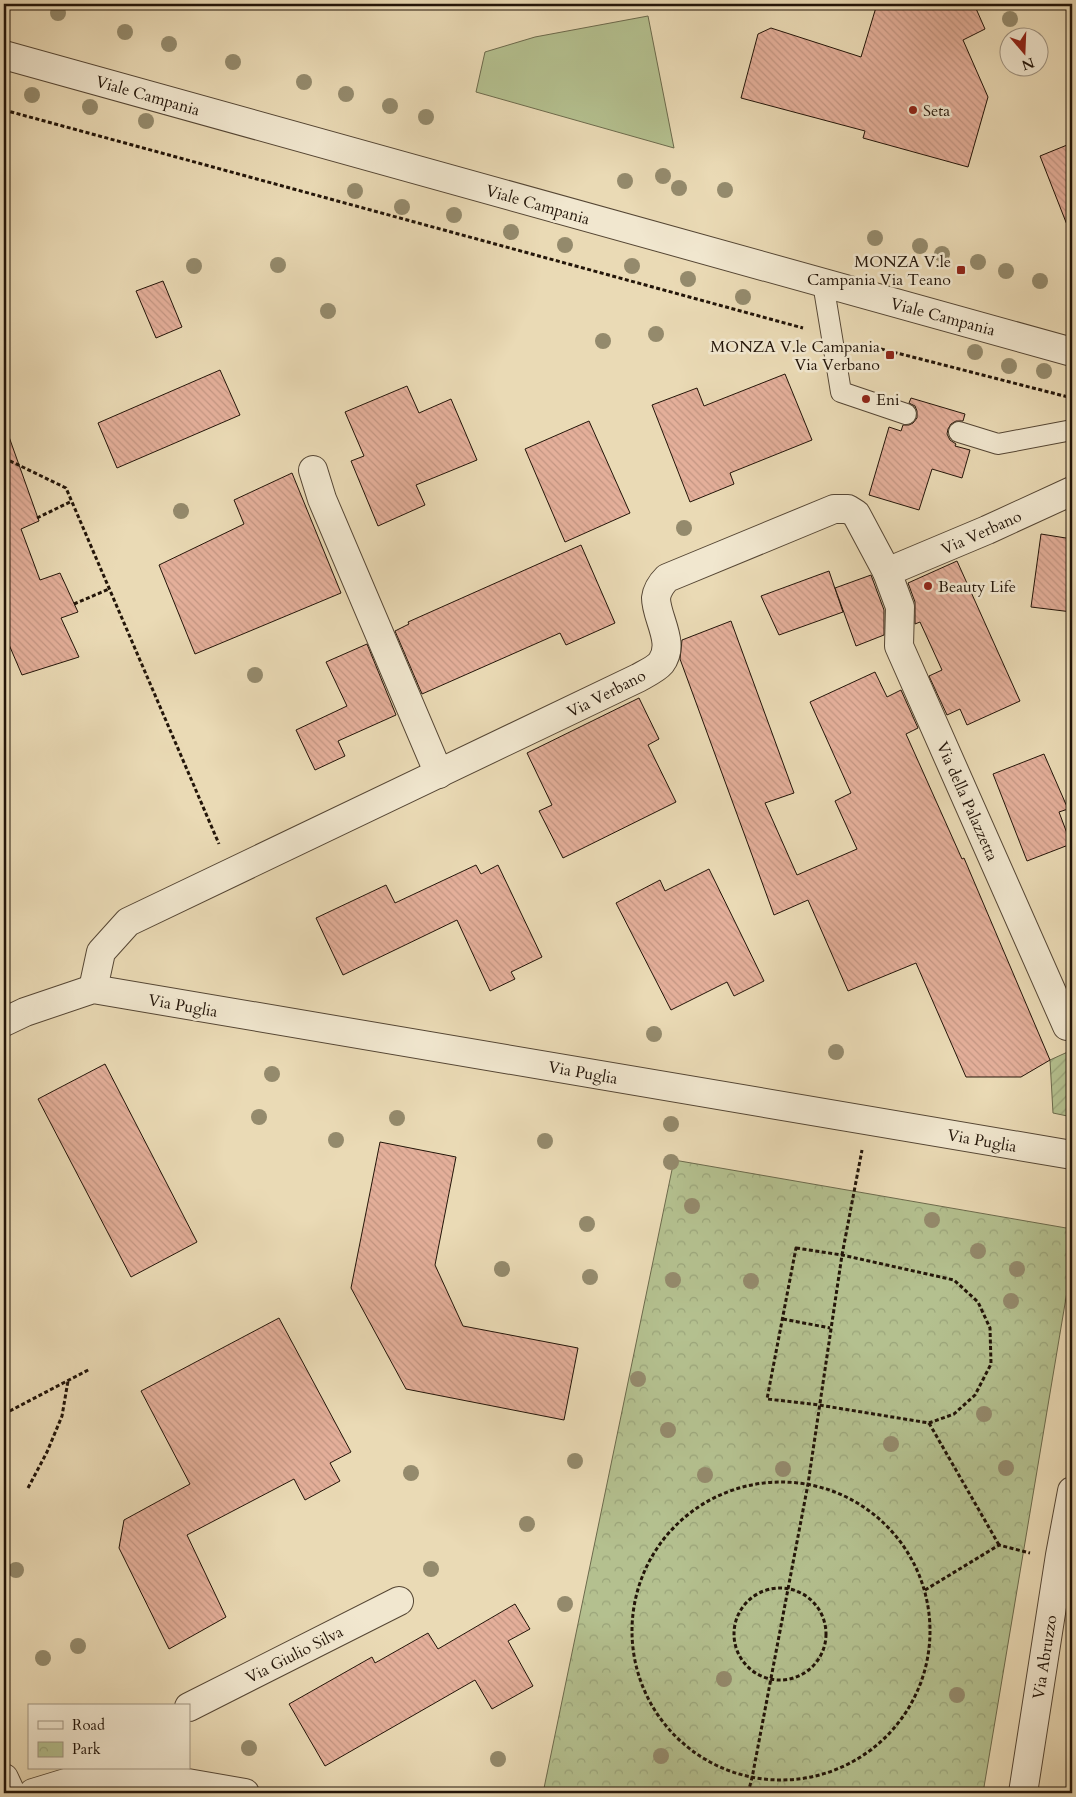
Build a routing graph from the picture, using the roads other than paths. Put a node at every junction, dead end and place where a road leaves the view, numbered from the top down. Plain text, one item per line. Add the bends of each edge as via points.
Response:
1 (4, 55) edge
2 (823, 283) junction
3 (1072, 352) edge
4 (906, 414) dead end
5 (1072, 430) edge
6 (960, 432) dead end
7 (313, 470) dead end
8 (1072, 491) edge
9 (887, 572) junction
10 (439, 774) junction
11 (93, 989) junction
12 (4, 1022) edge
13 (1067, 1026) dead end
14 (1072, 1155) edge
15 (1072, 1491) edge
16 (398, 1601) dead end
17 (190, 1707) edge
18 (4, 1778) edge
19 (114, 1778) edge
20 (11, 1793) edge
21 (33, 1793) edge
22 (245, 1793) edge
23 (1023, 1793) edge

1 - 2 street, Viale Campania
2 - 3 street, Viale Campania
2 - 4 lane via 841,392
5 - 6 lane via 998,444
7 - 10 street via 325,508
8 - 9 street, Via Verbano
9 - 10 street, Via Verbano via 856,514 848,509 834,509 667,578 656,598 666,650 660,663 638,678
9 - 13 street, Via della Palazzetta via 900,607 899,646
10 - 11 street, Via Verbano via 128,922 101,952
11 - 12 street, Via Puglia
11 - 14 street, Via Puglia
15 - 23 street, Via Abruzzo
16 - 17 street, Via Giulio Silva
18 - 20 street
19 - 21 street via 69,1782
19 - 22 street via 153,1778

